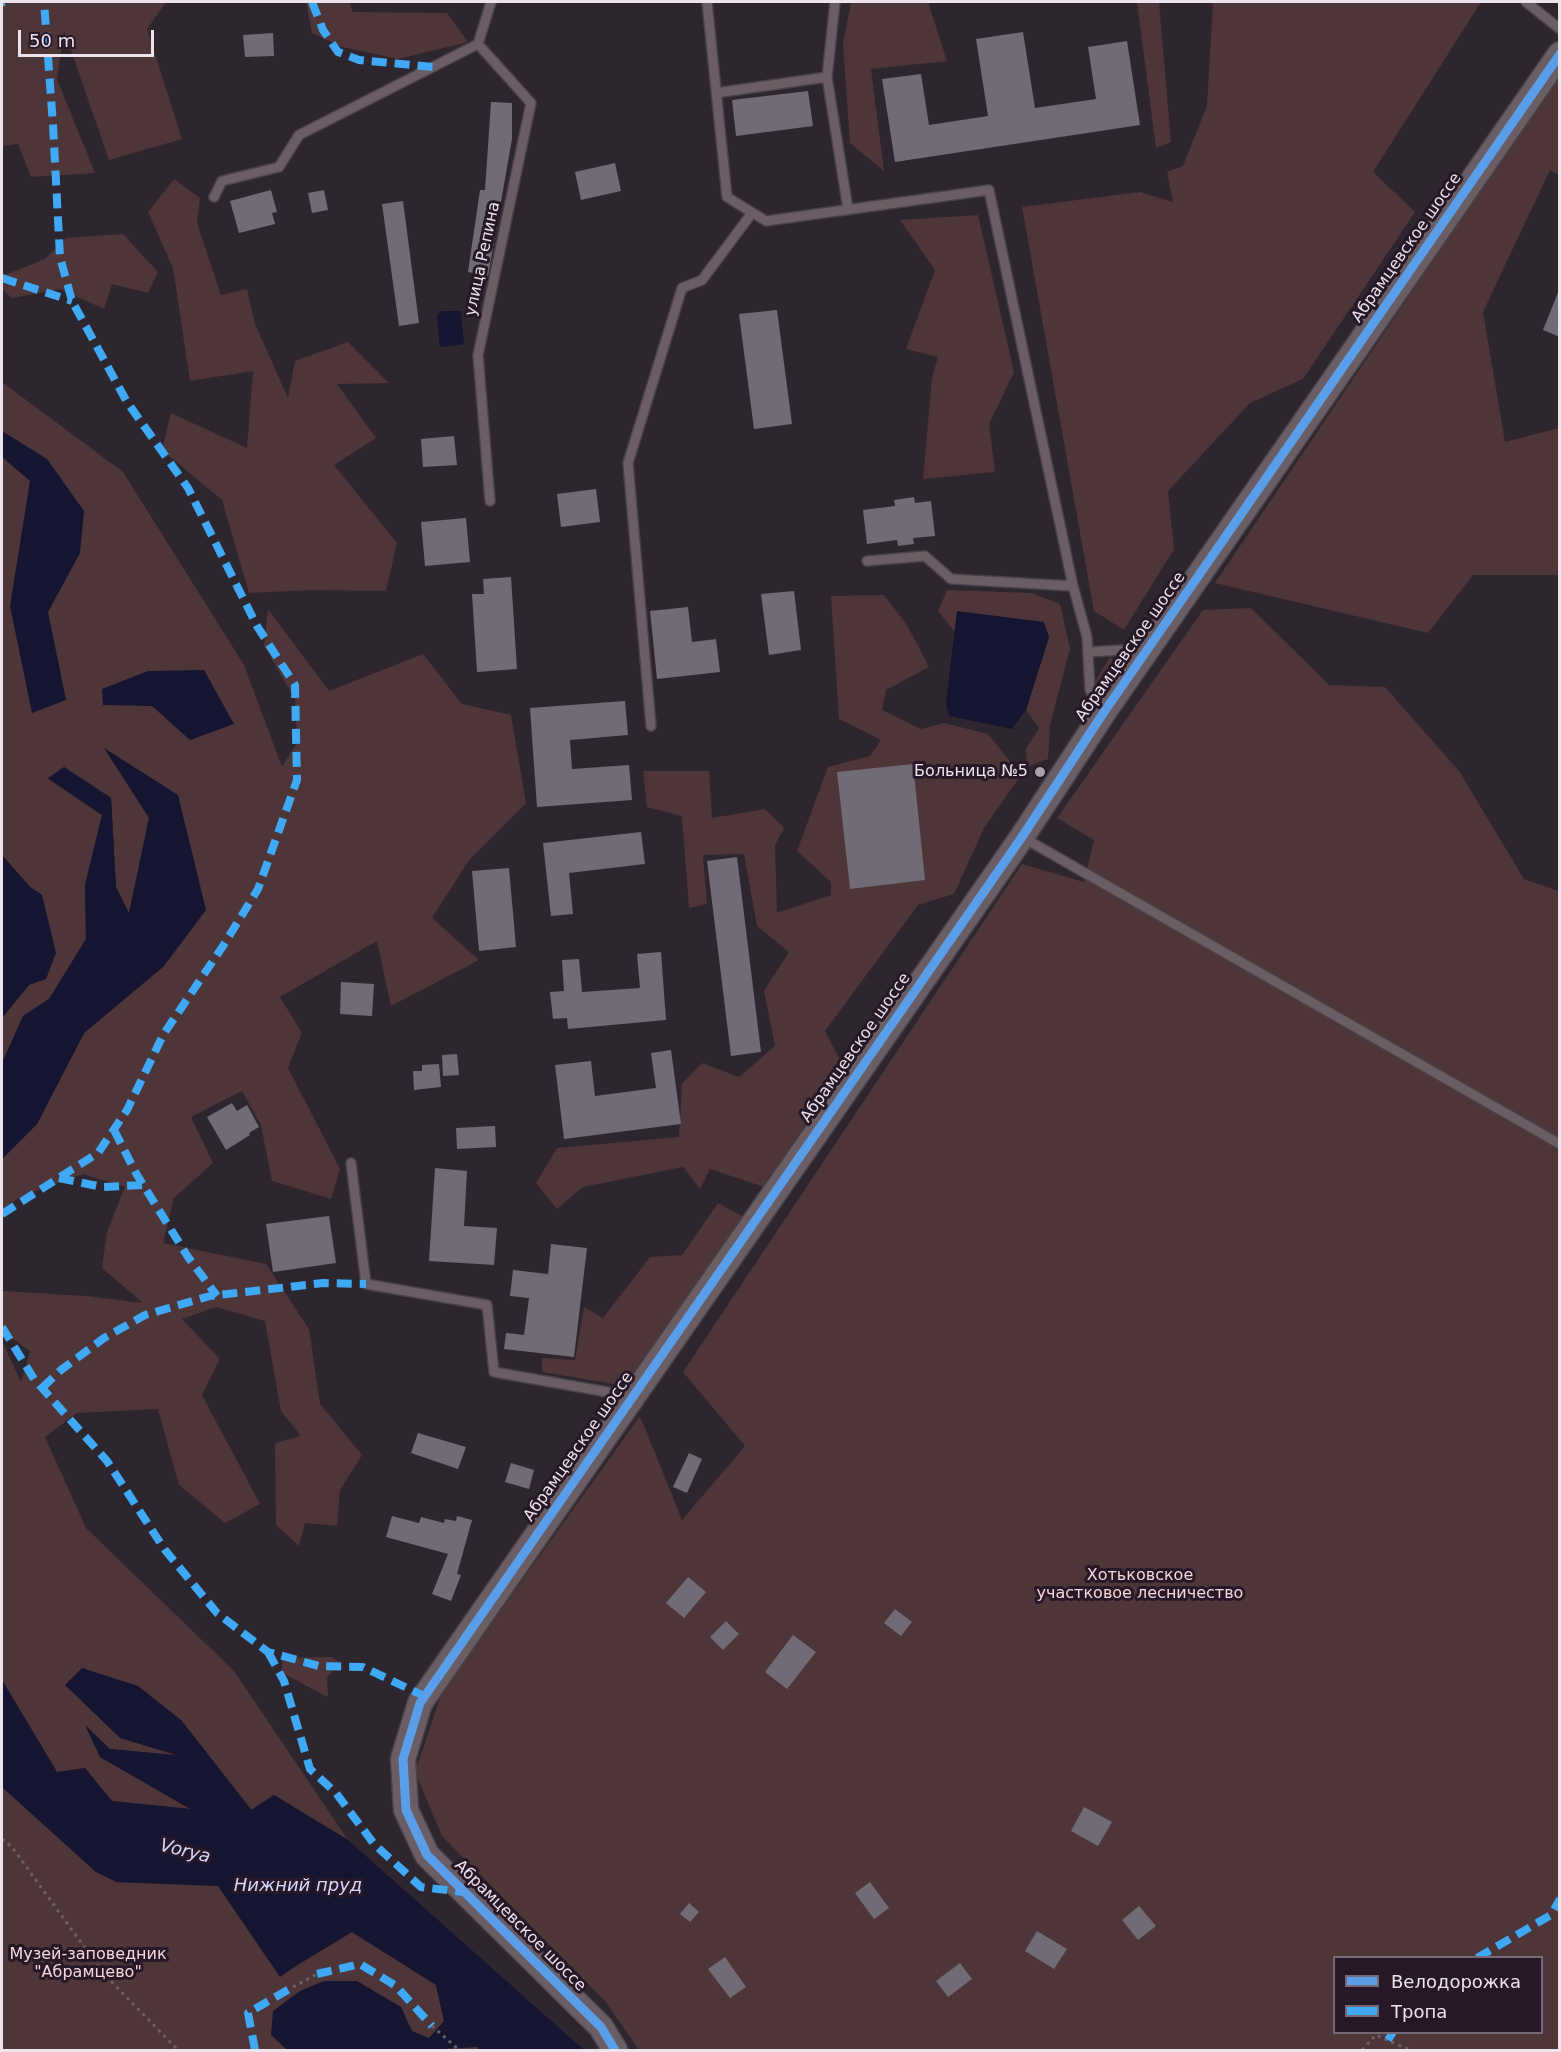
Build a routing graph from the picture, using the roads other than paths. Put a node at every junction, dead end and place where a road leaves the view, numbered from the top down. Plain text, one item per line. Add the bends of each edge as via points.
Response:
1 (491, 2) edge
2 (707, 2) edge
3 (834, 2) edge
4 (1526, 2) edge
5 (1560, 29) edge
6 (478, 44) junction
7 (1560, 54) edge
8 (827, 77) junction
9 (716, 93) junction
10 (214, 197) dead end
11 (848, 208) junction
12 (752, 213) junction
13 (490, 501) dead end
14 (867, 561) dead end
15 (1073, 586) junction
16 (1089, 652) junction
17 (1142, 657) junction
18 (1104, 712) junction
19 (651, 726) dead end
20 (1022, 837) junction
21 (1560, 1144) edge
22 (351, 1163) dead end
23 (633, 1396) junction
24 (615, 2050) edge

1 - 6 lane
2 - 9 lane
3 - 8 lane
4 - 5 lane
6 - 10 lane via 299,135 279,167 222,181
6 - 13 lane, улица Репина via 531,103 478,355
7 - 17 street, Абрамцевское шоссе
8 - 9 lane
8 - 11 lane
9 - 12 lane via 727,197
11 - 12 lane via 766,221
11 - 15 lane via 989,190
12 - 19 lane via 702,280 682,288 628,463
14 - 15 lane via 925,556 951,579
15 - 16 lane
16 - 17 lane via 1122,650
16 - 18 lane via 1089,690
17 - 18 street, Абрамцевское шоссе
18 - 20 street, Абрамцевское шоссе
20 - 21 lane
20 - 23 street, Абрамцевское шоссе
22 - 23 lane via 366,1284 487,1305 494,1372
23 - 24 street, Абрамцевское шоссе via 420,1703 403,1760 406,1810 426,1855 601,2028

